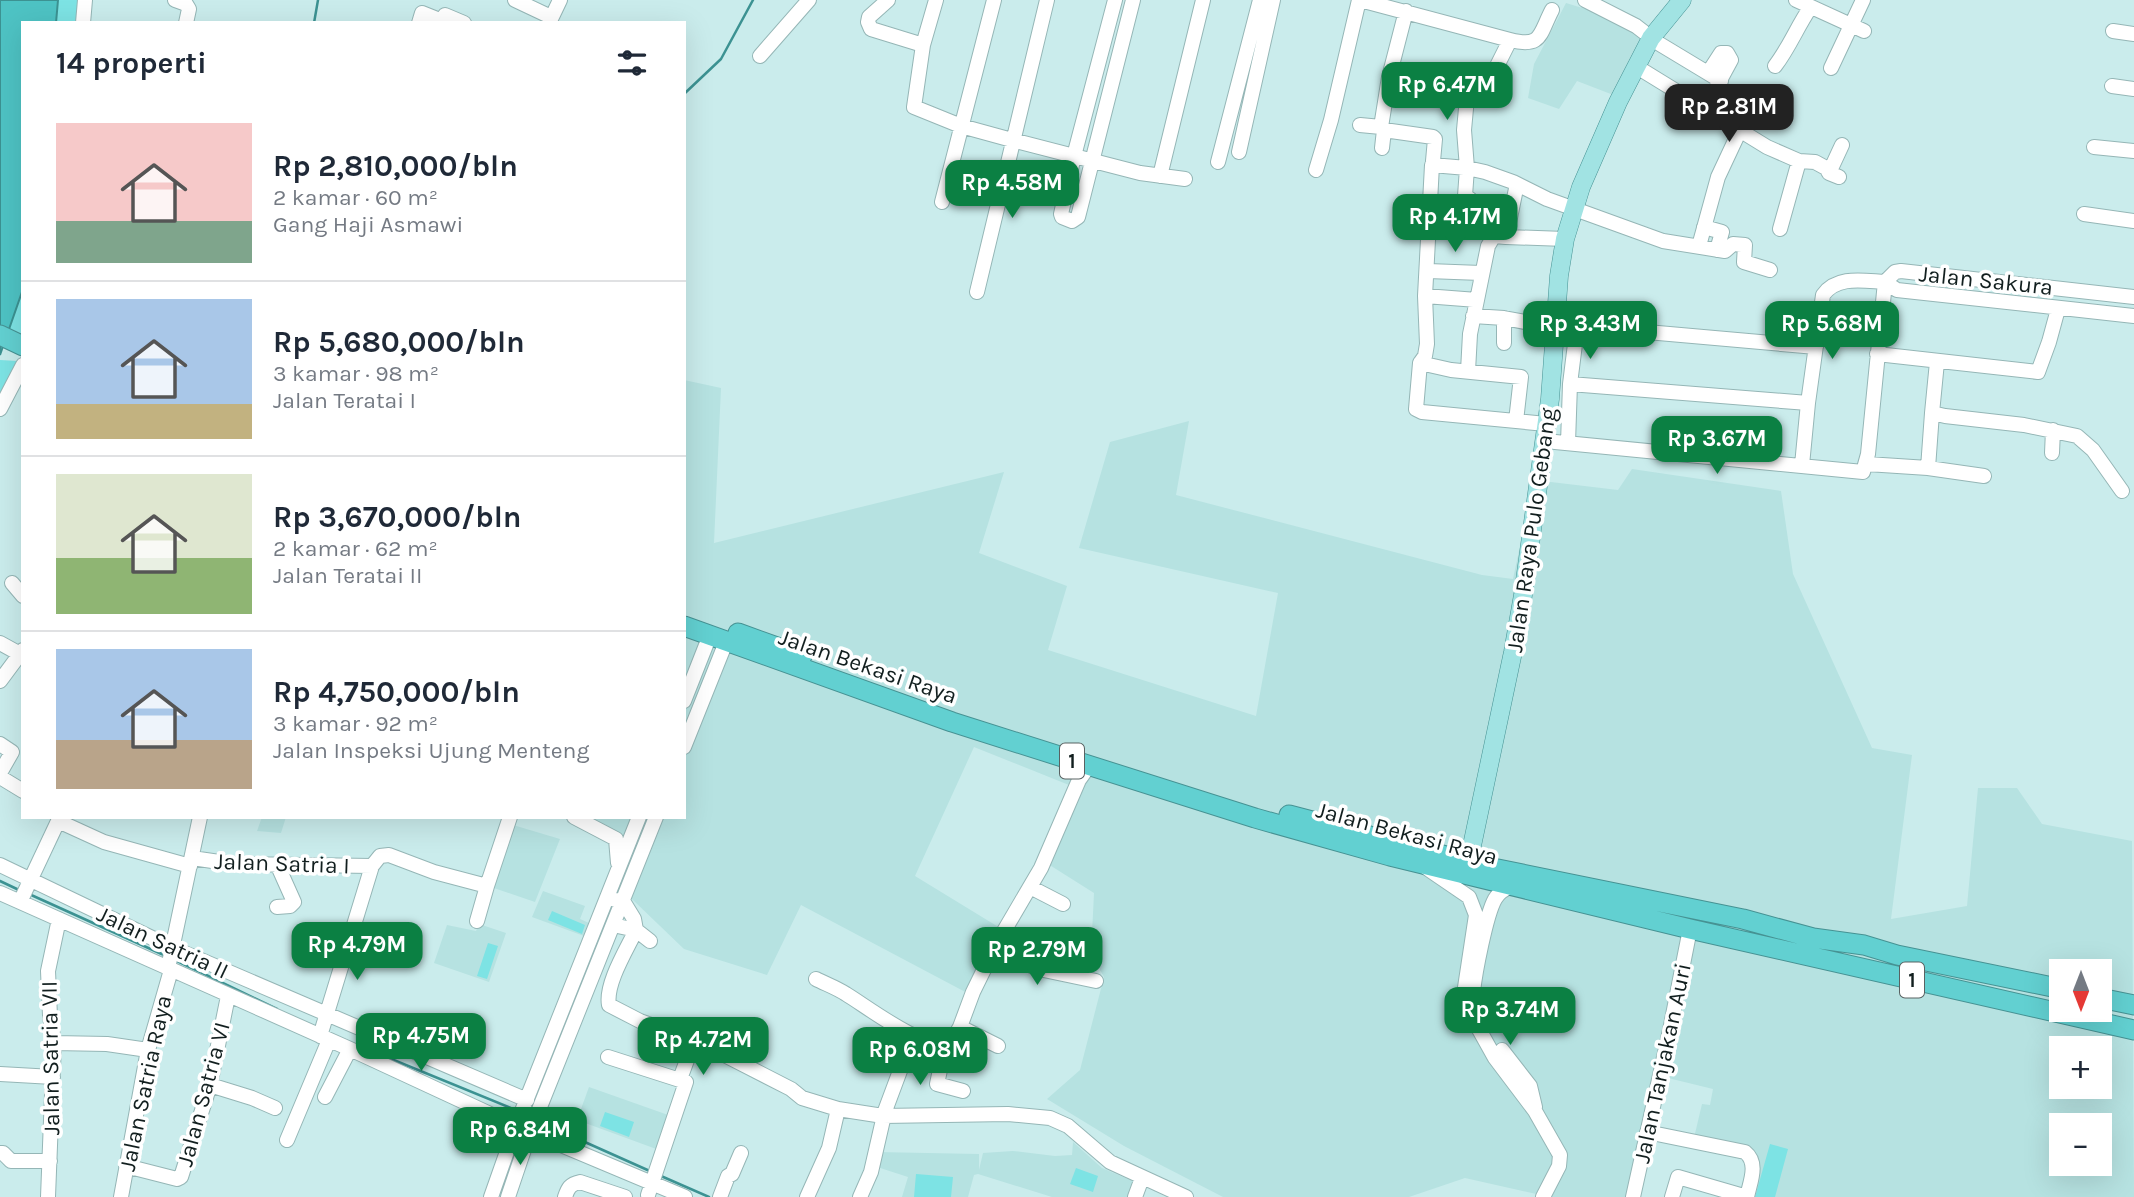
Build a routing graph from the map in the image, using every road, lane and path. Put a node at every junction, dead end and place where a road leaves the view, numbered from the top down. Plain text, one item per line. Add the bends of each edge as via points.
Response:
1 (85, 0) edge
2 (175, 0) edge
3 (515, 0) edge
4 (560, 0) edge
5 (809, 0) edge
6 (888, 0) edge
7 (936, 0) edge
8 (994, 0) edge
9 (1047, 0) edge
10 (1115, 0) edge
11 (1133, 0) edge
12 (1203, 0) edge
13 (1260, 0) edge
14 (1273, 0) edge
15 (1360, 0) edge
16 (1585, 0) edge
17 (1682, 0) edge
18 (1796, 0) edge
19 (1863, 0) edge
20 (1810, 8) junction
21 (1552, 10) dead end
22 (1406, 11) junction
23 (550, 20) edge
24 (83, 21) edge
25 (186, 21) edge
26 (420, 21) edge
27 (442, 21) edge
28 (442, 21) edge
29 (459, 21) edge
30 (1850, 24) junction
31 (1864, 31) dead end
32 (2113, 31) dead end
33 (2134, 34) edge
34 (1651, 38) junction
35 (1510, 40) junction
36 (923, 45) junction
37 (760, 56) dead end
38 (1775, 66) dead end
39 (1637, 67) junction
40 (1831, 68) dead end
41 (1469, 76) junction
42 (2112, 86) dead end
43 (2134, 89) edge
44 (1440, 97) dead end
45 (1705, 108) junction
46 (1360, 125) dead end
47 (961, 126) junction
48 (1382, 129) junction
49 (1740, 130) junction
50 (1012, 140) junction
51 (1842, 145) dead end
52 (2094, 147) dead end
53 (1382, 148) dead end
54 (2134, 151) edge
55 (1239, 152) dead end
56 (1074, 156) junction
57 (1093, 161) junction
58 (1433, 161) dead end
59 (1799, 161) junction
60 (1218, 162) dead end
61 (1467, 168) junction
62 (1316, 170) dead end
63 (1160, 176) junction
64 (1185, 180) dead end
65 (1517, 184) junction
66 (942, 202) dead end
67 (1574, 208) junction
68 (1431, 210) junction
69 (1469, 214) junction
70 (2084, 214) dead end
71 (2134, 221) edge
72 (1704, 227) junction
73 (1780, 229) dead end
74 (1500, 237) junction
75 (1564, 239) junction
76 (1699, 246) junction
77 (1717, 250) junction
78 (1770, 270) dead end
79 (1428, 271) junction
80 (1481, 273) junction
81 (1885, 282) junction
82 (977, 292) dead end
83 (1425, 296) junction
84 (2134, 297) edge
85 (1476, 300) junction
86 (2058, 309) junction
87 (1473, 316) junction
88 (2134, 316) edge
89 (1504, 318) junction
90 (1556, 327) junction
91 (0, 335) edge
92 (1504, 343) dead end
93 (1816, 347) junction
94 (0, 348) edge
95 (1877, 354) junction
96 (21, 356) edge
97 (21, 357) edge
98 (21, 359) edge
99 (1937, 362) junction
100 (1420, 363) junction
101 (1468, 371) junction
102 (1570, 384) junction
103 (1808, 403) junction
104 (0, 409) edge
105 (1932, 412) junction
106 (1517, 421) junction
107 (2053, 430) junction
108 (1546, 432) junction
109 (1568, 443) junction
110 (2052, 453) dead end
111 (1802, 465) junction
112 (1865, 468) junction
113 (1928, 468) junction
114 (1984, 476) dead end
115 (2122, 491) dead end
116 (12, 583) dead end
117 (21, 594) edge
118 (686, 614) edge
119 (686, 627) edge
120 (718, 638) junction
121 (0, 643) edge
122 (20, 657) edge
123 (835, 674) junction
124 (0, 681) edge
125 (686, 697) edge
126 (686, 741) edge
127 (0, 744) edge
128 (1089, 766) junction
129 (0, 775) edge
130 (21, 789) edge
131 (1250, 811) junction
132 (59, 819) edge
133 (200, 819) edge
134 (509, 819) edge
135 (577, 819) edge
136 (638, 819) edge
137 (655, 819) edge
138 (191, 862) junction
139 (1420, 863) junction
140 (277, 864) junction
141 (0, 865) edge
142 (372, 866) junction
143 (619, 867) junction
144 (1468, 868) junction
145 (487, 886) junction
146 (1512, 886) junction
147 (1030, 887) junction
148 (24, 891) junction
149 (0, 893) edge
150 (607, 898) junction
151 (623, 901) junction
152 (1063, 904) dead end
153 (277, 907) dead end
154 (1599, 907) junction
155 (58, 919) junction
156 (477, 921) dead end
157 (613, 925) junction
158 (1690, 929) junction
159 (636, 930) junction
160 (650, 941) dead end
161 (172, 949) junction
162 (991, 957) junction
163 (169, 968) junction
164 (816, 979) dead end
165 (1097, 981) dead end
166 (2049, 986) edge
167 (1469, 993) junction
168 (228, 996) junction
169 (2049, 1000) edge
170 (2112, 1001) edge
171 (2134, 1006) edge
172 (2112, 1014) edge
173 (2134, 1019) edge
174 (961, 1027) junction
175 (325, 1028) junction
176 (2134, 1030) edge
177 (913, 1036) junction
178 (694, 1041) junction
179 (54, 1043) junction
180 (945, 1046) junction
181 (998, 1046) dead end
182 (351, 1049) junction
183 (148, 1050) junction
184 (608, 1057) dead end
185 (0, 1074) edge
186 (53, 1077) junction
187 (680, 1079) junction
188 (210, 1085) junction
189 (963, 1091) dead end
190 (325, 1097) dead end
191 (531, 1104) junction
192 (275, 1108) dead end
193 (838, 1109) junction
194 (883, 1116) junction
195 (516, 1125) junction
196 (531, 1131) junction
197 (1647, 1132) junction
198 (287, 1140) dead end
199 (0, 1153) edge
200 (741, 1153) dead end
201 (50, 1161) junction
202 (126, 1166) junction
203 (1142, 1178) junction
204 (653, 1180) junction
205 (721, 1193) edge
206 (48, 1197) edge
207 (121, 1197) edge
208 (491, 1197) edge
209 (508, 1197) edge
210 (565, 1197) edge
211 (625, 1197) edge
212 (685, 1197) edge
213 (807, 1197) edge
214 (860, 1197) edge
215 (1135, 1197) edge
216 (1186, 1197) edge
217 (1544, 1197) edge
218 (1633, 1197) edge
219 (1672, 1197) edge
220 (1747, 1197) edge

1 - 24 street
2 - 25 street via 189,9
3 - 23 street
4 - 23 street
5 - 37 street
6 - 36 street via 869,17 871,29
7 - 36 street
8 - 47 street
9 - 50 street
10 - 56 street
11 - 57 street
12 - 63 street
13 - 60 street
14 - 55 street
15 - 22 street
15 - 62 street
16 - 34 street
17 - 34 main road, Jalan Raya Pulo Gebang
18 - 20 street
19 - 30 street
20 - 30 street
20 - 38 street
21 - 35 street via 1534,43
22 - 35 street
22 - 48 street
26 - 28 street via 422,13
27 - 29 street via 445,15
30 - 31 street
30 - 40 street
32 - 33 street
34 - 39 main road, Jalan Raya Pulo Gebang
34 - 45 street via 1715,77
35 - 41 street via 1490,80
36 - 47 street via 914,107
39 - 45 street
39 - 67 main road, Jalan Raya Pulo Gebang via 1600,140
41 - 44 street via 1444,75
41 - 61 street via 1464,130
42 - 43 street
45 - 49 street
46 - 48 street
47 - 50 street
47 - 66 street
48 - 53 street
48 - 58 street via 1433,137
49 - 59 street
49 - 72 street via 1717,179
50 - 56 street
50 - 82 street
51 - 59 street via 1834,175 1815,162
52 - 54 street
56 - 57 street
56 - 57 street via 1061,214 1072,220 1078,217
57 - 63 street
59 - 73 street
61 - 65 street
61 - 68 street via 1432,165
61 - 69 street
63 - 64 street
65 - 67 street
65 - 74 street
67 - 75 main road, Jalan Raya Pulo Gebang
67 - 76 street via 1663,241
68 - 69 street
68 - 79 street
69 - 74 street via 1469,229
70 - 71 street
72 - 76 street
72 - 77 street via 1722,232
74 - 75 street
74 - 80 street via 1488,246
75 - 90 main road, Jalan Raya Pulo Gebang
76 - 77 street
77 - 78 street via 1745,245 1744,262
79 - 80 street
79 - 83 street
80 - 85 street
81 - 84 street, Jalan Sakura via 1901,271
81 - 86 street, Jalan Sakura via 1897,290
81 - 93 street via 1840,281 1828,289 1823,295
81 - 95 street
83 - 85 street
83 - 100 street via 1427,344
85 - 87 street
86 - 88 street, Jalan Sakura
86 - 99 street via 2038,373
87 - 89 street
87 - 101 street
89 - 90 street
89 - 92 street
90 - 108 main road, Jalan Raya Pulo Gebang
91 - 96 highway
93 - 102 street via 1579,326
93 - 103 street
94 - 97 highway
95 - 99 street
95 - 112 street
98 - 104 street
99 - 105 street
100 - 101 street
100 - 106 street via 1418,411
101 - 106 street via 1521,377
102 - 103 street
102 - 109 street
103 - 111 street
105 - 107 street
105 - 113 street
106 - 108 street
107 - 110 street
107 - 115 street via 2086,442
108 - 109 street
108 - 144 main road, Jalan Raya Pulo Gebang via 1513,652
109 - 111 street
111 - 112 street
112 - 113 street
113 - 114 street
116 - 117 street
118 - 123 highway, Jalan Bekasi Raya / 1
119 - 120 highway, Jalan Bekasi Raya / 1
120 - 123 highway, Jalan Bekasi Raya / 1
120 - 125 street
120 - 126 street
121 - 122 street
122 - 124 street
123 - 128 highway, Jalan Bekasi Raya / 1 via 952,722
123 - 131 highway, Jalan Bekasi Raya / 1
127 - 129 street via 12,752
128 - 131 highway, Jalan Bekasi Raya / 1
128 - 147 street
129 - 130 street
131 - 139 highway, Jalan Bekasi Raya / 1
131 - 144 highway, Jalan Bekasi Raya / 1
132 - 138 street, Jalan Satria I via 104,842
132 - 148 street
133 - 138 street, Jalan Satria Raya
134 - 145 street
135 - 143 street via 616,839
136 - 143 street
137 - 151 street
138 - 140 street, Jalan Satria I
138 - 161 street, Jalan Satria Raya
139 - 144 highway, Jalan Bekasi Raya / 1
139 - 167 street via 1474,905
140 - 142 street, Jalan Satria I
140 - 153 street via 294,902
141 - 148 street, Jalan Satria II
142 - 145 street, Jalan Satria I via 380,856 389,855
142 - 175 street
143 - 150 street
144 - 146 highway, Jalan Bekasi Raya / 1
144 - 166 highway, Jalan Bekasi Raya / 1 via 1743,919 1813,938
145 - 156 street
146 - 154 highway, Jalan Bekasi Raya / 1
146 - 167 street via 1503,889 1493,902
147 - 152 street
147 - 162 street
148 - 149 street
148 - 155 street
148 - 161 street, Jalan Satria II
150 - 151 street
150 - 191 street
151 - 157 street
151 - 159 street
154 - 158 highway, Jalan Bekasi Raya / 1
154 - 169 highway via 1745,931
155 - 163 street
155 - 179 street, Jalan Satria VII via 48,971
157 - 159 street
157 - 191 street
158 - 176 highway, Jalan Bekasi Raya / 1
158 - 197 street, Jalan Tanjakan Auri
159 - 160 street
159 - 178 street via 617,970 608,1004
161 - 163 street, Jalan Satria Raya
161 - 175 street, Jalan Satria II
162 - 165 street
162 - 174 street
163 - 168 street
163 - 183 street, Jalan Satria Raya
164 - 177 street
167 - 217 street via 1530,1086 1535,1111 1560,1155
168 - 175 street
168 - 188 street, Jalan Satria VI
170 - 171 highway
172 - 173 highway
174 - 180 street via 953,1042
174 - 181 street
175 - 182 street
175 - 191 street
175 - 198 street
177 - 180 street
177 - 194 street
178 - 187 street
178 - 193 street via 802,1098
179 - 183 street
179 - 186 street, Jalan Satria VII
180 - 189 street via 937,1083
182 - 190 street
182 - 195 street
183 - 202 street, Jalan Satria Raya
184 - 187 street
185 - 186 street
186 - 201 street, Jalan Satria VII
187 - 204 street via 686,1082
188 - 192 street
188 - 202 street, Jalan Satria VI via 180,1179
191 - 195 street
191 - 196 street
193 - 194 street
193 - 213 street via 829,1148
194 - 203 street via 1050,1118 1068,1126 1110,1162
194 - 214 street via 871,1172
195 - 196 street
195 - 208 street
196 - 204 street
196 - 209 street
197 - 218 street, Jalan Tanjakan Auri
197 - 220 street via 1745,1152 1754,1164
199 - 201 street via 11,1161
200 - 205 street
201 - 206 street, Jalan Satria VII
202 - 207 street, Jalan Satria Raya
203 - 215 street
203 - 216 street
204 - 212 street
210 - 211 street via 573,1183 580,1182
219 - 220 street via 1678,1177

